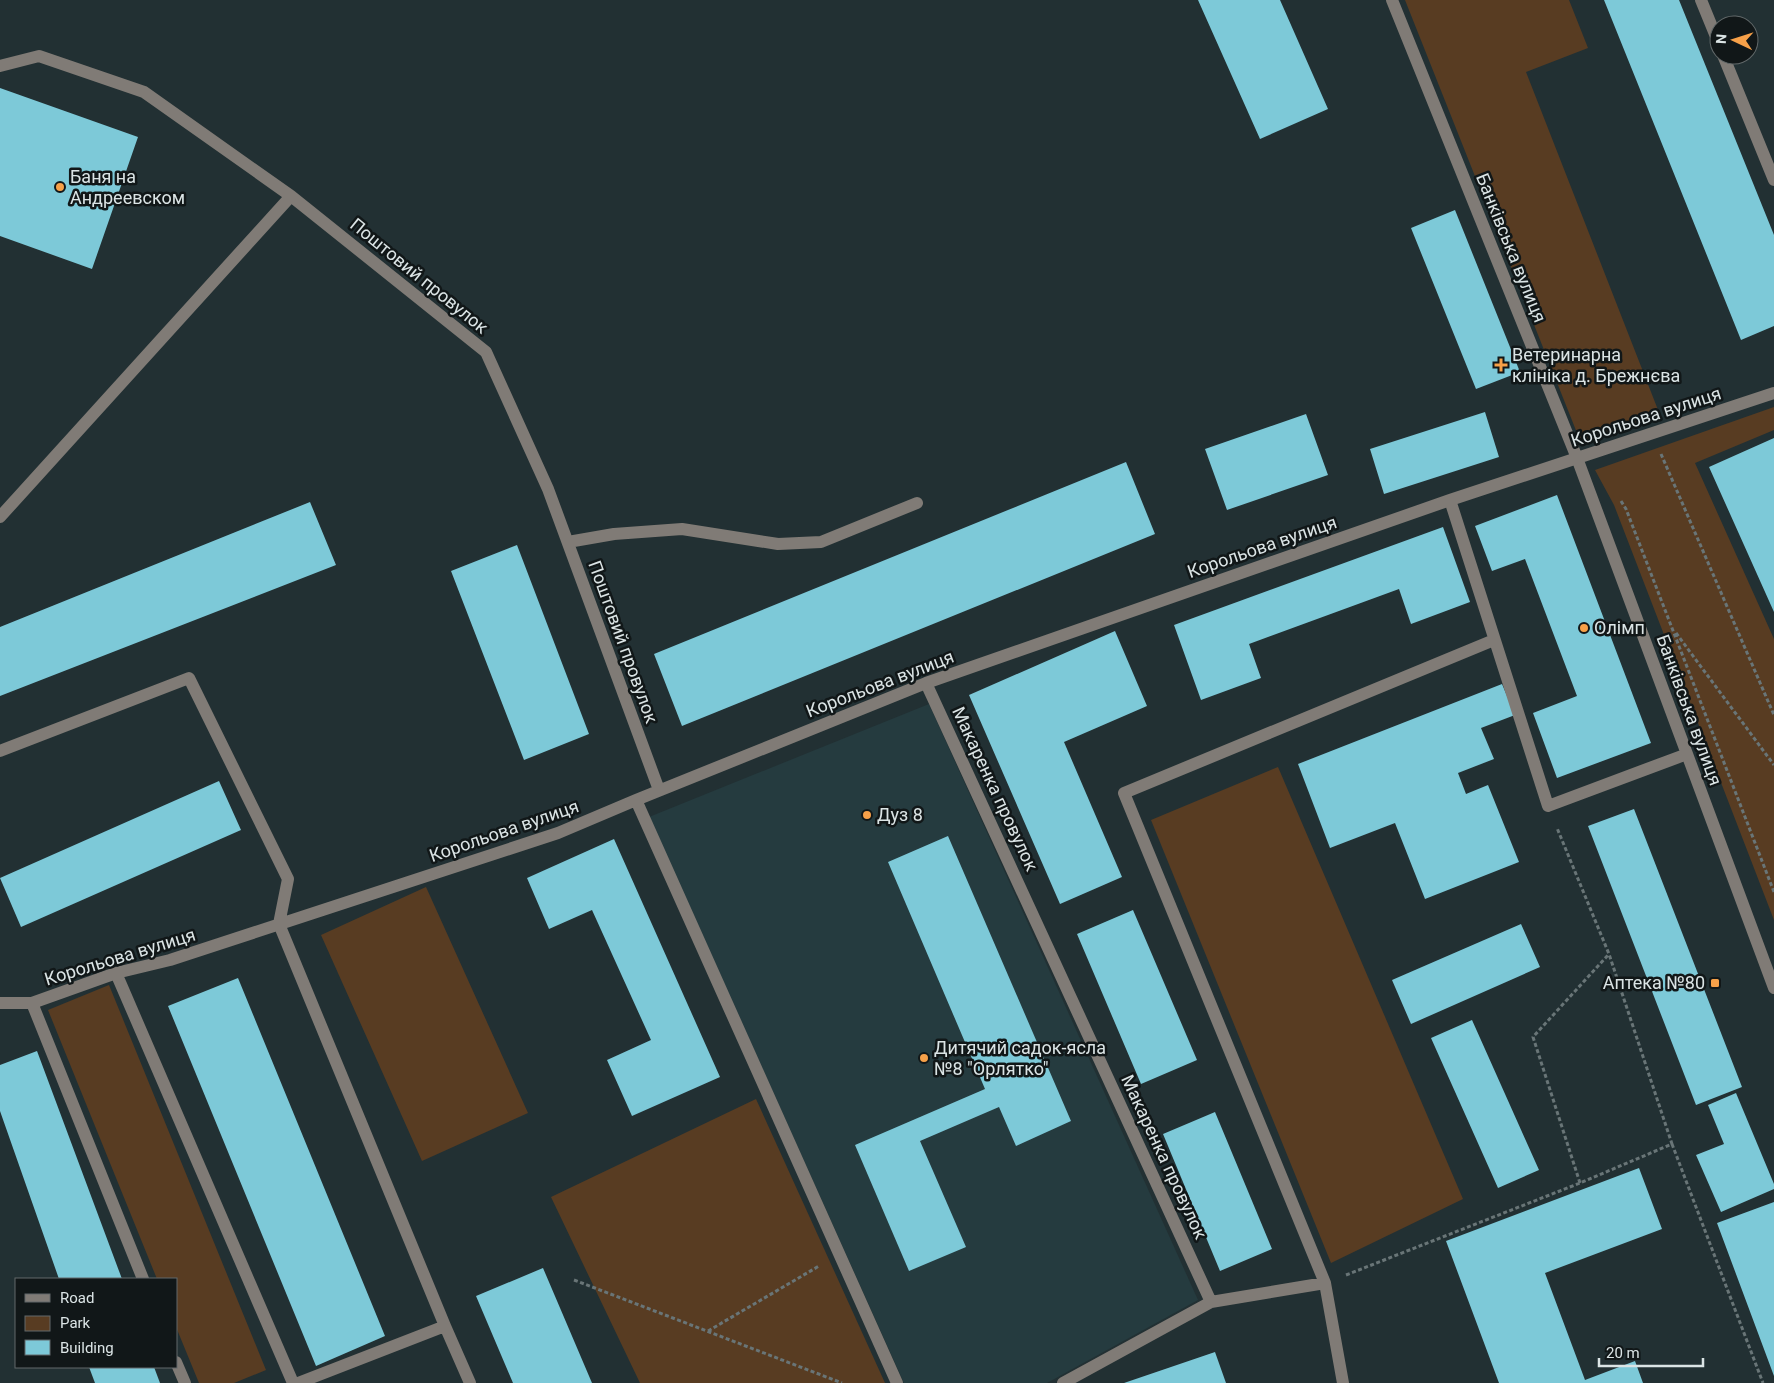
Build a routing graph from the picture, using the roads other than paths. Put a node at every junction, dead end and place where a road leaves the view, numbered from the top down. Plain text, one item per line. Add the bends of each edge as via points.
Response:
1 (1392, 0) edge
2 (1701, 0) edge
3 (1709, 20) edge
4 (1728, 65) edge
5 (0, 66) edge
6 (1774, 180) edge
7 (292, 196) junction
8 (1774, 393) edge
9 (1577, 458) junction
10 (1450, 500) junction
11 (917, 503) dead end
12 (0, 517) edge
13 (568, 542) junction
14 (1494, 640) junction
15 (926, 683) junction
16 (0, 751) edge
17 (1687, 754) junction
18 (659, 790) junction
19 (636, 800) junction
20 (279, 924) junction
21 (116, 973) junction
22 (1774, 988) edge
23 (0, 1003) edge
24 (32, 1003) junction
25 (143, 1278) edge
26 (1325, 1283) junction
27 (1211, 1302) junction
28 (445, 1326) junction
29 (178, 1367) edge
30 (184, 1383) edge
31 (293, 1383) edge
32 (298, 1383) edge
33 (470, 1383) edge
34 (897, 1383) edge
35 (1063, 1383) edge
36 (1343, 1383) edge

1 - 9 street, Банківська вулиця
2 - 3 street
4 - 6 street
5 - 7 street, Поштовий провулок via 39,56 144,92
7 - 12 street
7 - 13 street, Поштовий провулок via 486,352 548,489
8 - 9 street, Корольова вулиця
9 - 10 street, Корольова вулиця
9 - 17 street, Банківська вулиця
10 - 14 street
10 - 15 street, Корольова вулиця
11 - 13 street via 822,542 778,544 682,529 614,534
13 - 18 street, Поштовий провулок
14 - 17 street via 1548,806
14 - 26 street via 1124,793
15 - 18 street, Корольова вулиця
15 - 27 street, Макаренка провулок
16 - 20 street via 189,678 288,879
17 - 22 street, Банківська вулиця
18 - 19 street, Корольова вулиця
19 - 20 street, Корольова вулиця via 558,833
19 - 34 street
20 - 21 street, Корольова вулиця via 170,960
20 - 28 street
21 - 24 street, Корольова вулиця
21 - 31 street
23 - 24 street, Корольова вулиця
24 - 25 street
26 - 27 street
26 - 36 street
27 - 35 street
28 - 32 street
28 - 33 street
29 - 30 street

